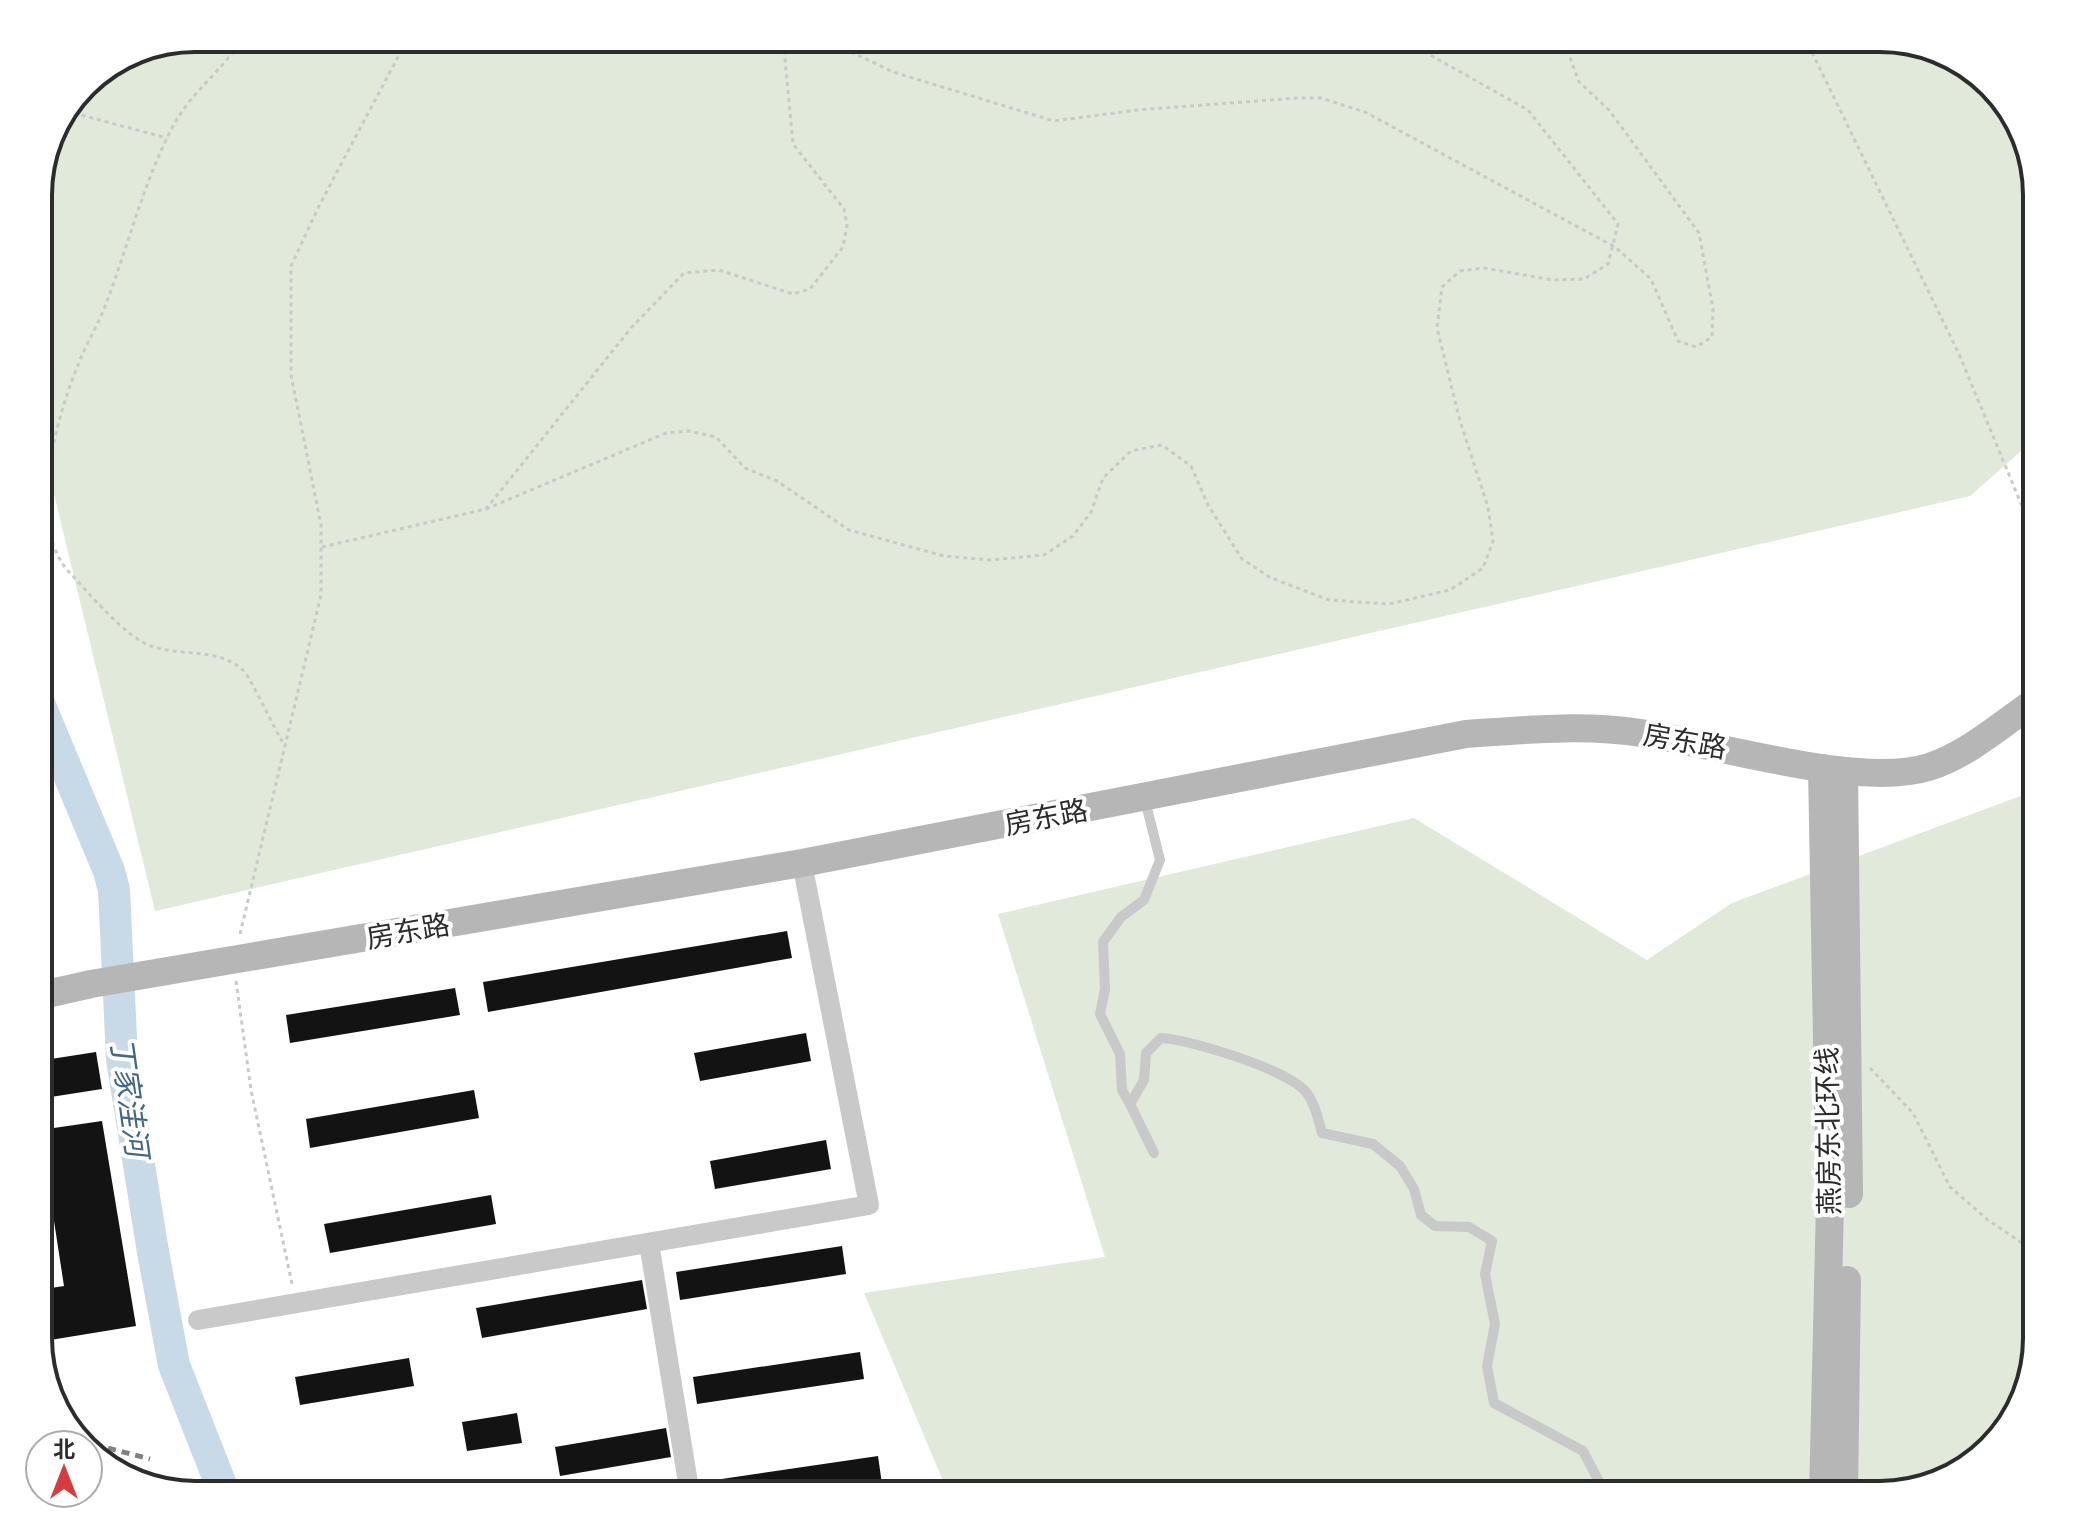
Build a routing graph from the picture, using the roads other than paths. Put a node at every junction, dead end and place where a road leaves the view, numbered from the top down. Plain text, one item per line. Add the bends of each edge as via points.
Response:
1 (2023, 710) edge
2 (1833, 769) junction
3 (1144, 799) junction
4 (802, 863) junction
5 (52, 993) edge
6 (1130, 1104) junction
7 (1154, 1153) dead end
8 (649, 1243) junction
9 (198, 1320) dead end
10 (688, 1481) edge
11 (1599, 1481) edge
12 (1823, 1481) edge
13 (1844, 1481) edge

1 - 2 main road, 房东路 via 1929,767 1896,772
2 - 3 main road, 房东路 via 1638,732 1555,727 1466,734
2 - 12 main road, 燕房东北环线
2 - 13 main road, 燕房东北环线 via 1848,1045
3 - 4 main road, 房东路
3 - 6 lane via 1160,860 1144,900 1121,917 1103,942 1100,1014 1120,1054 1122,1090
4 - 5 main road, 房东路
4 - 8 street via 869,1205
6 - 7 lane
6 - 11 lane via 1144,1080 1146,1053 1161,1038 1183,1039 1236,1054 1305,1090 1322,1133 1373,1144 1400,1166 1421,1215 1435,1226 1469,1227 1492,1241 1485,1274 1495,1324 1487,1366 1494,1403 1583,1451
8 - 9 street
8 - 10 street

